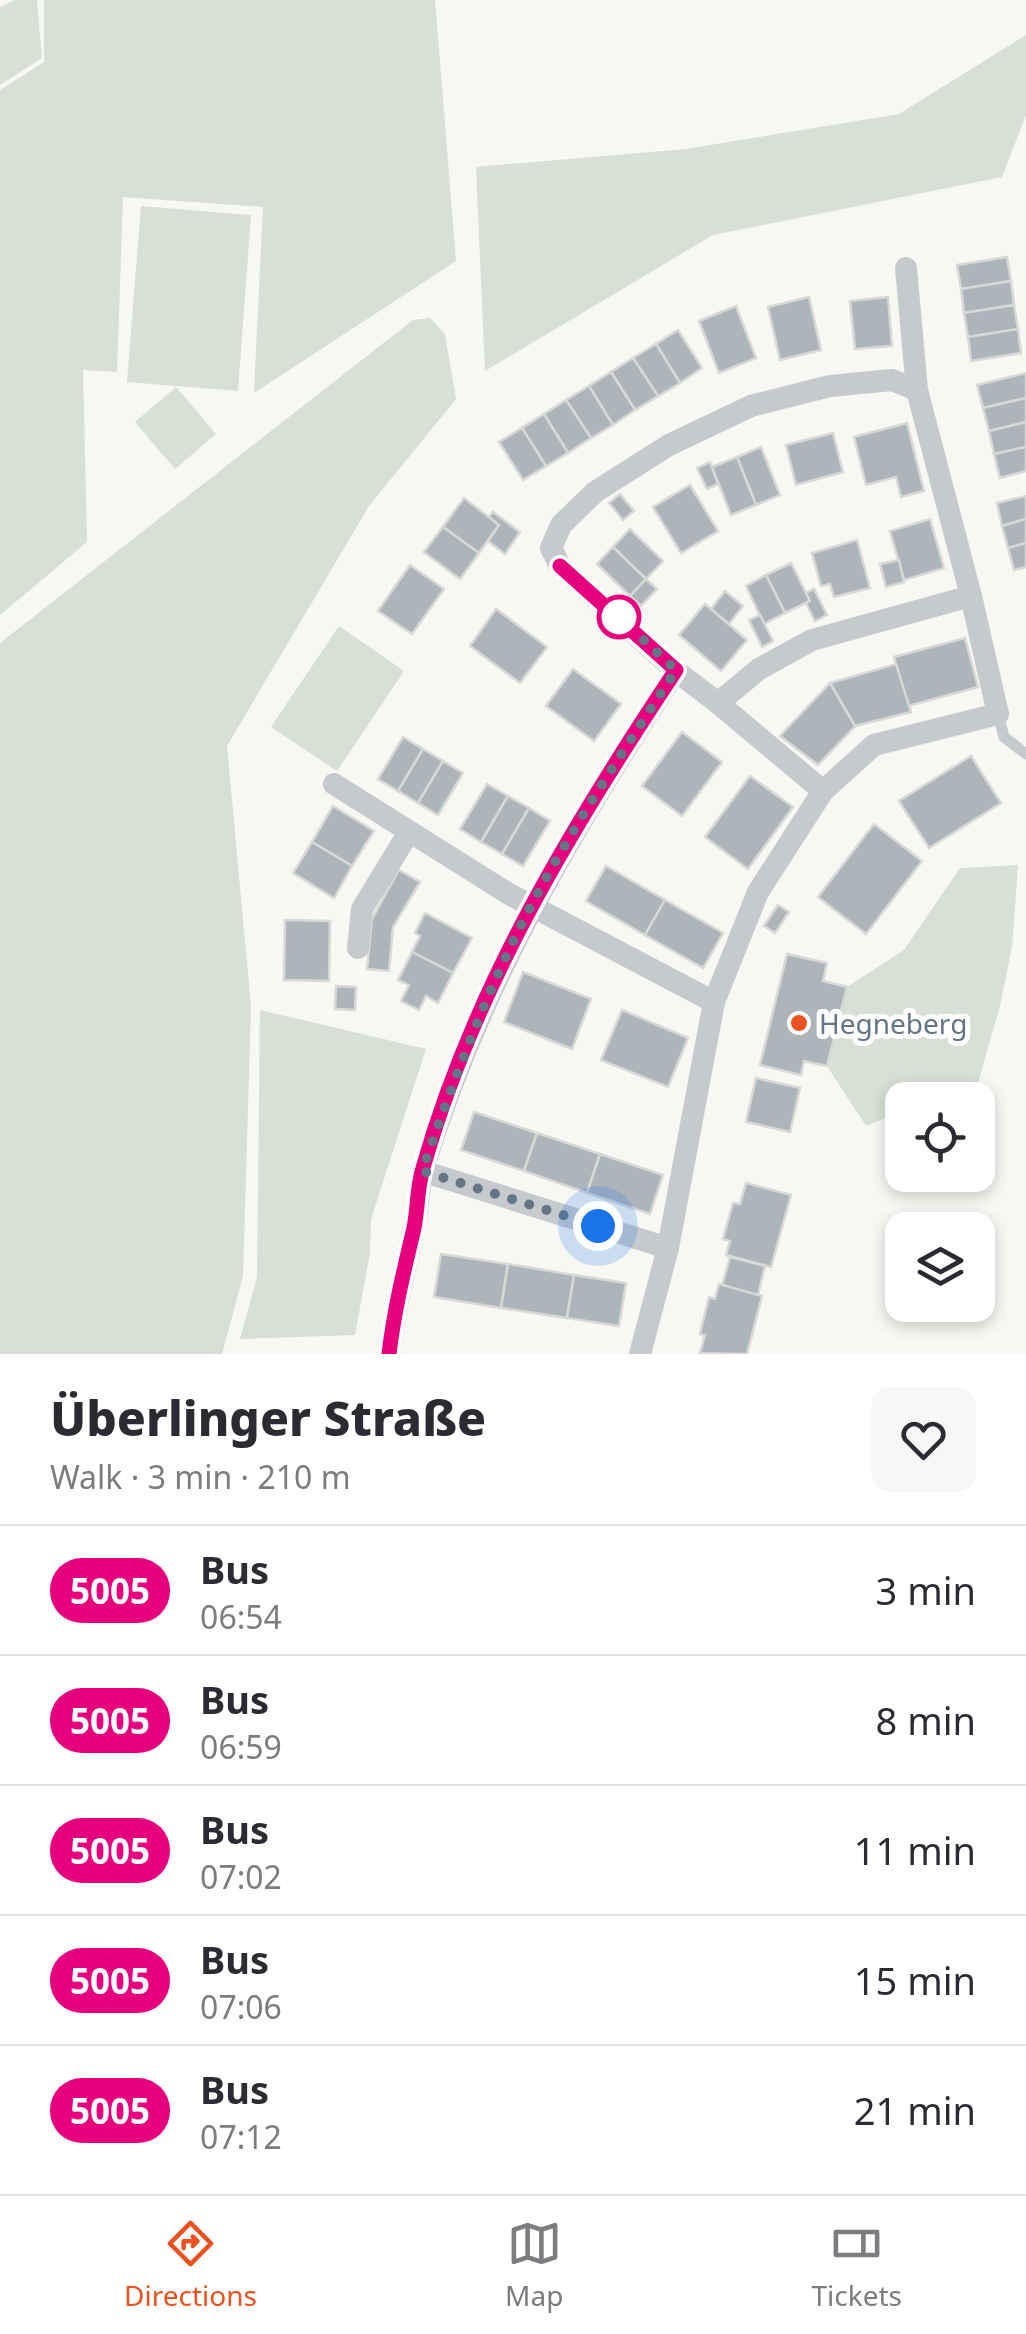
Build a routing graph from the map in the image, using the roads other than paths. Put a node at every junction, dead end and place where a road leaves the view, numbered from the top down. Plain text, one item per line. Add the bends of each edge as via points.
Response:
1 (906, 268) dead end
2 (918, 390) junction
3 (971, 596) junction
4 (676, 670) junction
5 (718, 703) junction
6 (998, 714) junction
7 (1026, 754) edge
8 (334, 784) dead end
9 (823, 791) junction
10 (409, 832) junction
11 (531, 905) junction
12 (358, 948) dead end
13 (714, 1002) junction
14 (422, 1171) junction
15 (668, 1248) junction
16 (389, 1354) edge
17 (640, 1354) edge

1 - 2 street
2 - 3 street
2 - 4 street via 892,380 830,386 751,406 669,445 596,492 561,524 551,548 560,566
3 - 5 street via 812,640
3 - 6 street
4 - 5 street
4 - 11 street
5 - 9 street
6 - 7 lane via 1004,737
6 - 9 street via 874,745
8 - 10 street
9 - 13 street via 758,892
10 - 11 street
10 - 12 street via 362,909
11 - 13 street
11 - 14 street via 469,1038
13 - 15 street
14 - 15 street
14 - 16 street
15 - 17 street

